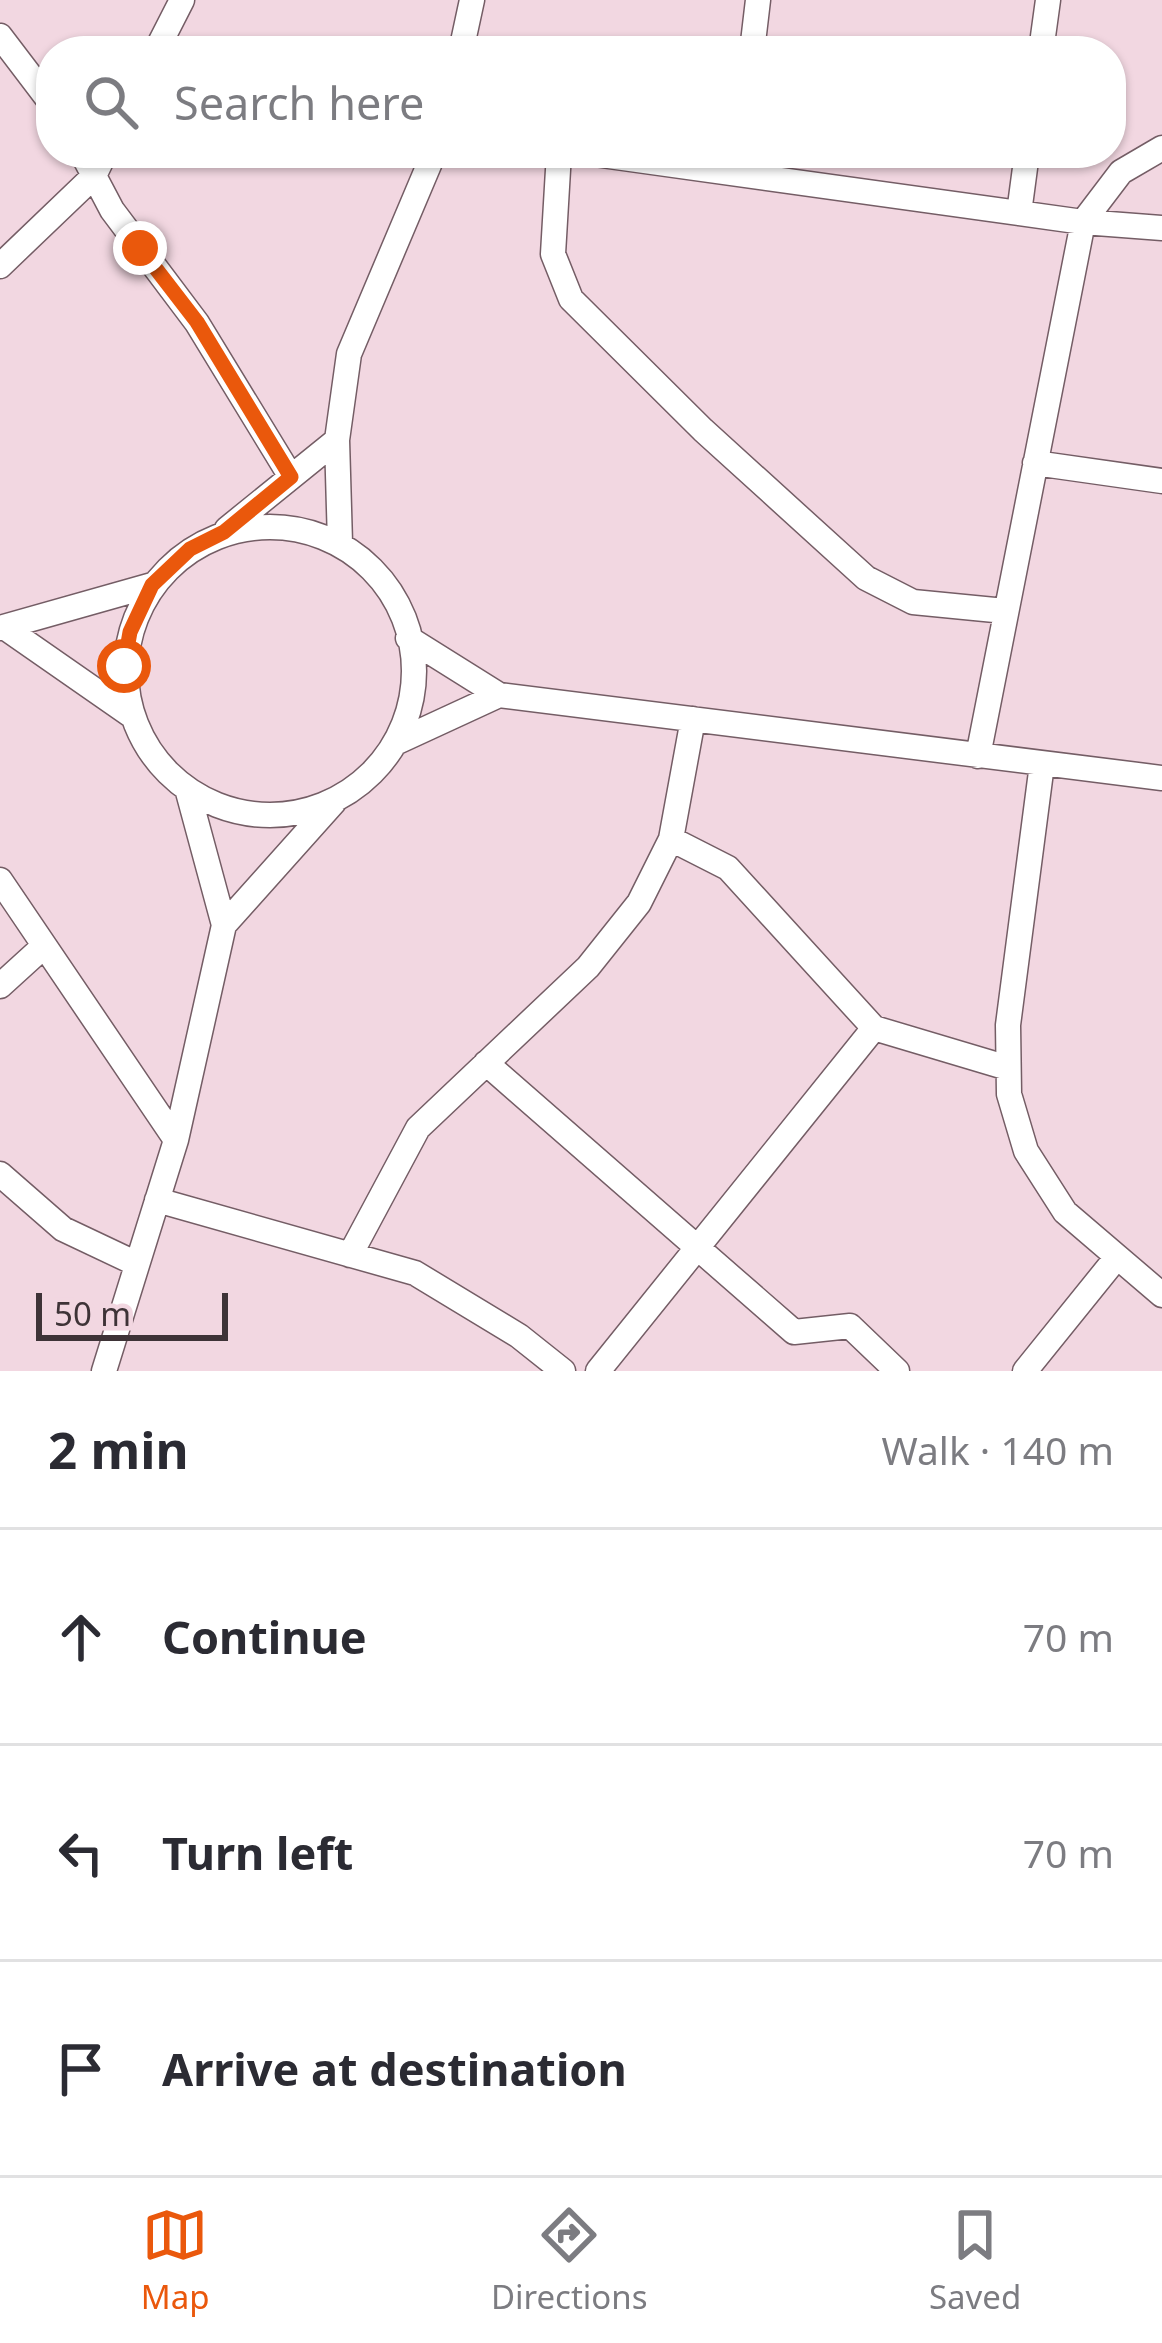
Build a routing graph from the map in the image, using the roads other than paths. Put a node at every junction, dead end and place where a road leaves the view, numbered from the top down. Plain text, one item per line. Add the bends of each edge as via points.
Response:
1 (182, 0) edge
2 (472, 0) edge
3 (758, 0) edge
4 (1048, 0) edge
5 (0, 35) edge
6 (164, 36) edge
7 (464, 36) edge
8 (754, 36) edge
9 (1043, 36) edge
10 (36, 83) edge
11 (1162, 148) edge
12 (88, 168) edge
13 (97, 168) edge
14 (428, 168) edge
15 (558, 168) edge
16 (763, 168) edge
17 (1025, 168) edge
18 (1019, 213) junction
19 (1083, 222) junction
20 (1162, 228) edge
21 (0, 266) edge
22 (337, 440) junction
23 (1035, 463) junction
24 (291, 477) junction
25 (1162, 482) edge
26 (224, 532) junction
27 (340, 543) junction
28 (152, 585) junction
29 (1006, 611) junction
30 (4, 628) edge
31 (408, 638) junction
32 (499, 694) junction
33 (132, 716) junction
34 (693, 719) junction
35 (395, 743) junction
36 (978, 756) junction
37 (1042, 764) junction
38 (1162, 778) edge
39 (188, 791) junction
40 (334, 802) junction
41 (671, 839) junction
42 (0, 880) edge
43 (224, 925) junction
44 (44, 946) junction
45 (0, 986) edge
46 (874, 1028) junction
47 (486, 1063) junction
48 (1008, 1068) junction
49 (176, 1140) junction
50 (0, 1174) edge
51 (158, 1200) junction
52 (698, 1247) junction
53 (350, 1255) junction
54 (1117, 1257) junction
55 (137, 1264) junction
56 (1162, 1295) edge
57 (104, 1371) edge
58 (563, 1371) edge
59 (598, 1371) edge
60 (897, 1371) edge
61 (1025, 1371) edge

1 - 6 street
2 - 7 street
3 - 8 street
4 - 9 street
5 - 10 street
11 - 19 street via 1121,172
12 - 21 street
13 - 24 street via 112,210 197,322
14 - 22 street via 349,354
15 - 29 street via 554,254 571,299 703,430 866,578 913,602
16 - 18 street
17 - 18 street
18 - 19 street
19 - 20 street
19 - 23 street
22 - 24 street
22 - 27 street
23 - 25 street
23 - 29 street
24 - 26 street
26 - 27 street via 275,525
26 - 28 street via 190,549
27 - 31 street via 379,574
28 - 30 street
28 - 33 street via 124,666
29 - 36 street
30 - 33 street
31 - 32 street
31 - 35 street via 414,689
32 - 34 street
32 - 35 street
33 - 39 street via 156,761
34 - 36 street
34 - 41 street
35 - 40 street via 371,776
36 - 37 street
37 - 38 street
37 - 48 street
39 - 40 street via 233,812 287,816
39 - 43 street
40 - 43 street
41 - 46 street via 728,868
41 - 47 street via 639,903 588,968
42 - 44 street
43 - 49 street
44 - 45 street
44 - 49 street
46 - 48 street
46 - 52 street
47 - 52 street
47 - 53 street via 418,1128
48 - 54 street via 1026,1151 1065,1212
49 - 51 street
50 - 55 street via 63,1229
51 - 53 street
51 - 55 street
52 - 59 street
52 - 60 street via 794,1332 850,1327
53 - 58 street via 415,1273
54 - 56 street
54 - 61 street
55 - 57 street

